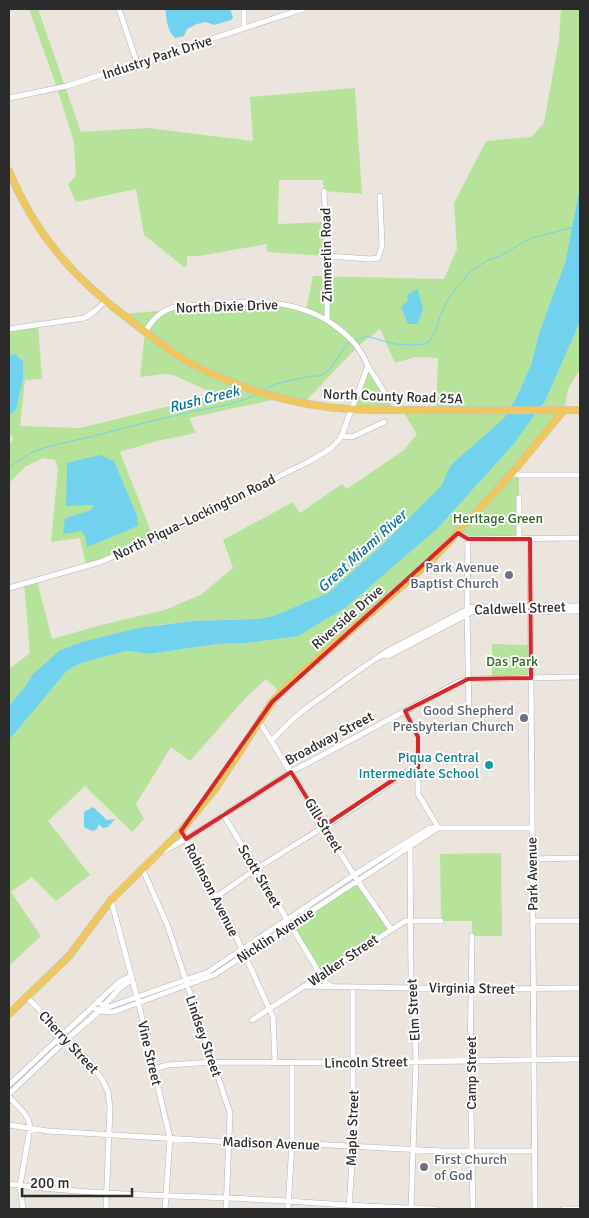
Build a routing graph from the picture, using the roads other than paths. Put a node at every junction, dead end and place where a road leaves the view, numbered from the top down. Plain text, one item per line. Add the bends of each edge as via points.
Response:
1 (119, 9) edge
2 (244, 9) edge
3 (303, 9) edge
4 (244, 28) junction
5 (137, 63) junction
6 (9, 98) edge
7 (9, 171) edge
8 (324, 191) dead end
9 (380, 196) dead end
10 (328, 256) junction
11 (106, 301) junction
12 (327, 319) junction
13 (9, 329) edge
14 (146, 332) junction
15 (368, 366) junction
16 (386, 395) dead end
17 (351, 409) junction
18 (564, 410) junction
19 (580, 410) edge
20 (384, 422) dead end
21 (341, 436) junction
22 (512, 473) junction
23 (580, 475) edge
24 (518, 498) dead end
25 (458, 533) junction
26 (580, 538) edge
27 (468, 539) junction
28 (519, 539) junction
29 (530, 539) junction
30 (9, 588) edge
31 (580, 606) edge
32 (531, 609) junction
33 (580, 611) edge
34 (467, 612) junction
35 (580, 677) edge
36 (531, 678) junction
37 (468, 679) junction
38 (405, 711) junction
39 (468, 713) dead end
40 (259, 721) junction
41 (272, 742) junction
42 (418, 769) junction
43 (291, 772) junction
44 (223, 814) junction
45 (324, 826) junction
46 (438, 828) junction
47 (532, 828) junction
48 (182, 831) junction
49 (186, 839) junction
50 (409, 844) junction
51 (159, 853) junction
52 (580, 858) edge
53 (532, 859) junction
54 (256, 869) junction
55 (143, 870) junction
56 (356, 878) junction
57 (216, 897) junction
58 (111, 900) junction
59 (410, 920) junction
60 (441, 921) dead end
61 (532, 921) junction
62 (580, 921) edge
63 (288, 923) junction
64 (391, 929) junction
65 (472, 936) dead end
66 (243, 952) junction
67 (321, 975) junction
68 (132, 978) junction
69 (186, 983) junction
70 (304, 986) junction
71 (331, 987) junction
72 (412, 987) junction
73 (353, 988) junction
74 (580, 988) edge
75 (471, 989) junction
76 (534, 989) junction
77 (27, 997) junction
78 (137, 1000) junction
79 (98, 1001) junction
80 (93, 1006) junction
81 (103, 1006) junction
82 (269, 1009) junction
83 (98, 1010) junction
84 (9, 1014) edge
85 (252, 1020) dead end
86 (62, 1034) junction
87 (67, 1039) junction
88 (580, 1059) edge
89 (534, 1060) junction
90 (416, 1061) junction
91 (470, 1061) junction
92 (214, 1062) junction
93 (292, 1062) junction
94 (275, 1063) junction
95 (353, 1063) junction
96 (153, 1069) junction
97 (9, 1085) edge
98 (9, 1096) edge
99 (9, 1125) edge
100 (30, 1128) junction
101 (109, 1134) junction
102 (170, 1138) junction
103 (230, 1142) junction
104 (292, 1143) junction
105 (353, 1146) junction
106 (413, 1150) junction
107 (534, 1150) junction
108 (472, 1151) junction
109 (9, 1184) edge
110 (20, 1186) junction
111 (107, 1192) junction
112 (165, 1197) junction
113 (227, 1198) junction
114 (288, 1202) junction
115 (350, 1207) edge
116 (23, 1209) edge
117 (106, 1209) edge
118 (165, 1209) edge
119 (226, 1209) edge
120 (288, 1209) edge
121 (411, 1209) edge
122 (436, 1209) edge
123 (473, 1209) edge
124 (535, 1209) edge
125 (563, 1209) edge
126 (568, 1209) edge
127 (580, 1209) edge

1 - 5 street
2 - 4 street
3 - 4 street, Industry Park Drive
4 - 5 street, Industry Park Drive
5 - 6 street, Industry Park Drive via 68,86
7 - 11 main road, North County Road 25A via 29,211 65,263
8 - 10 street, Zimmerlin Road
9 - 10 street via 382,246 378,258
10 - 12 street, Zimmerlin Road
11 - 13 street via 84,318
11 - 14 main road, North County Road 25A
12 - 14 street, North Dixie Drive via 285,304 192,306 164,310
12 - 15 street, North Dixie Drive via 358,346
14 - 17 main road, North County Road 25A via 190,363 249,388 282,398
15 - 16 street, North Dixie Drive
15 - 17 street
17 - 18 main road, North County Road 25A
17 - 21 street, North Piqua–Lockington Road
18 - 19 main road, North County Road 25A
18 - 22 main road, Riverside Drive
20 - 21 street via 352,437
21 - 30 street, North Piqua–Lockington Road via 330,449 310,461 147,542 100,562
22 - 23 street
22 - 25 main road, Riverside Drive
24 - 28 street
25 - 27 street
25 - 40 main road, Riverside Drive via 432,560 291,682
26 - 29 street
27 - 28 street
27 - 34 street
28 - 29 street
29 - 32 street, Park Avenue
31 - 32 street, Caldwell Street
32 - 33 street, Caldwell Street
32 - 34 street, Caldwell Street
32 - 36 street, Park Avenue
34 - 37 street
34 - 41 street, Caldwell Street via 386,652 309,706
35 - 36 street, Broadway Street
36 - 37 street, Broadway Street
36 - 47 street, Park Avenue
37 - 38 street, Broadway Street
37 - 39 street
38 - 42 street via 418,737
38 - 43 street, Broadway Street
40 - 41 street, Gill Street
40 - 48 main road, Riverside Drive via 216,788
41 - 43 street, Gill Street
42 - 45 street via 405,772
42 - 46 street via 418,794
43 - 44 street, Broadway Street
43 - 45 street, Gill Street
44 - 49 street, Broadway Street
44 - 54 street, Scott Street
45 - 54 street
45 - 56 street, Gill Street
46 - 47 street
46 - 50 street, Nicklin Avenue
47 - 53 street, Park Avenue
48 - 49 street, Robinson Avenue
48 - 51 main road, Riverside Drive
49 - 51 street, Broadway Street
49 - 57 street, Robinson Avenue
50 - 56 street, Nicklin Avenue
50 - 59 street, Elm Street
51 - 55 main road
52 - 53 street
53 - 61 street, Park Avenue
54 - 57 street
54 - 63 street, Scott Street
55 - 58 main road
55 - 69 street, Lindsey Street via 167,924
56 - 63 street, Nicklin Avenue
56 - 64 street, Gill Street
57 - 66 street, Robinson Avenue
58 - 68 street, Vine Street
58 - 77 main road via 74,950
59 - 60 street, Walker Street
59 - 64 street, Walker Street
59 - 72 street, Elm Street
61 - 62 street
61 - 76 street, Park Avenue
63 - 66 street, Nicklin Avenue
63 - 67 street, Scott Street
64 - 67 street, Walker Street
65 - 75 street, Camp Street
66 - 69 street, Nicklin Avenue via 214,975
66 - 82 street, Robinson Avenue
67 - 70 street, Walker Street
67 - 71 street, Scott Street
68 - 78 street, Vine Street
68 - 79 street via 118,982
68 - 81 street, Nicklin Avenue
69 - 78 street, Nicklin Avenue
69 - 92 street, Lindsey Street
70 - 71 street, Virginia Street
70 - 82 street, Walker Street
71 - 73 street, Virginia Street
72 - 73 street, Virginia Street
72 - 75 street, Virginia Street
72 - 90 street, Elm Street
73 - 95 street, Maple Street
74 - 76 street, Virginia Street
75 - 76 street, Virginia Street
75 - 91 street, Camp Street
76 - 89 street, Park Avenue
77 - 84 main road
77 - 86 street, Cherry Street
78 - 81 street, Nicklin Avenue
78 - 83 street, Nicklin Avenue via 113,1012
78 - 96 street, Vine Street
79 - 80 street
79 - 81 street
80 - 83 street
80 - 86 street
81 - 83 street, Nicklin Avenue
82 - 85 street, Walker Street
82 - 94 street, Robinson Avenue via 274,1026
83 - 87 street, Nicklin Avenue
86 - 87 street, Cherry Street
86 - 97 street
87 - 98 street, Nicklin Avenue
87 - 101 street, Cherry Street via 103,1081 110,1098
88 - 89 street, Lincoln Street
89 - 91 street, Lincoln Street
89 - 107 street, Park Avenue
90 - 91 street, Lincoln Street
90 - 95 street, Lincoln Street
90 - 106 street, Elm Street
91 - 108 street, Camp Street
92 - 94 street, Lincoln Street
92 - 96 street, Lincoln Street via 168,1064
92 - 103 street, Lindsey Street via 230,1113
93 - 94 street, Lincoln Street
93 - 95 street, Lincoln Street
93 - 104 street
95 - 105 street, Maple Street
96 - 102 street, Vine Street
98 - 100 street via 27,1115
99 - 100 street, Madison Avenue
100 - 101 street, Madison Avenue
100 - 110 street
101 - 102 street, Madison Avenue
101 - 111 street, Cherry Street
102 - 103 street, Madison Avenue
102 - 112 street, Vine Street
103 - 104 street, Madison Avenue
103 - 113 street, Lindsey Street
104 - 105 street, Madison Avenue
104 - 114 street
105 - 106 street, Madison Avenue
105 - 115 street, Maple Street
106 - 108 street, Madison Avenue
106 - 121 street, Elm Street
107 - 108 street, Madison Avenue
107 - 124 street, Park Avenue
108 - 123 street, Camp Street
109 - 110 street
110 - 111 street
110 - 116 street
111 - 112 street
111 - 117 street, Cherry Street
112 - 113 street
112 - 118 street, Vine Street
113 - 114 street
113 - 119 street, Lindsey Street
114 - 115 street
114 - 120 street
115 - 121 street
121 - 122 street
125 - 126 street
126 - 127 street

